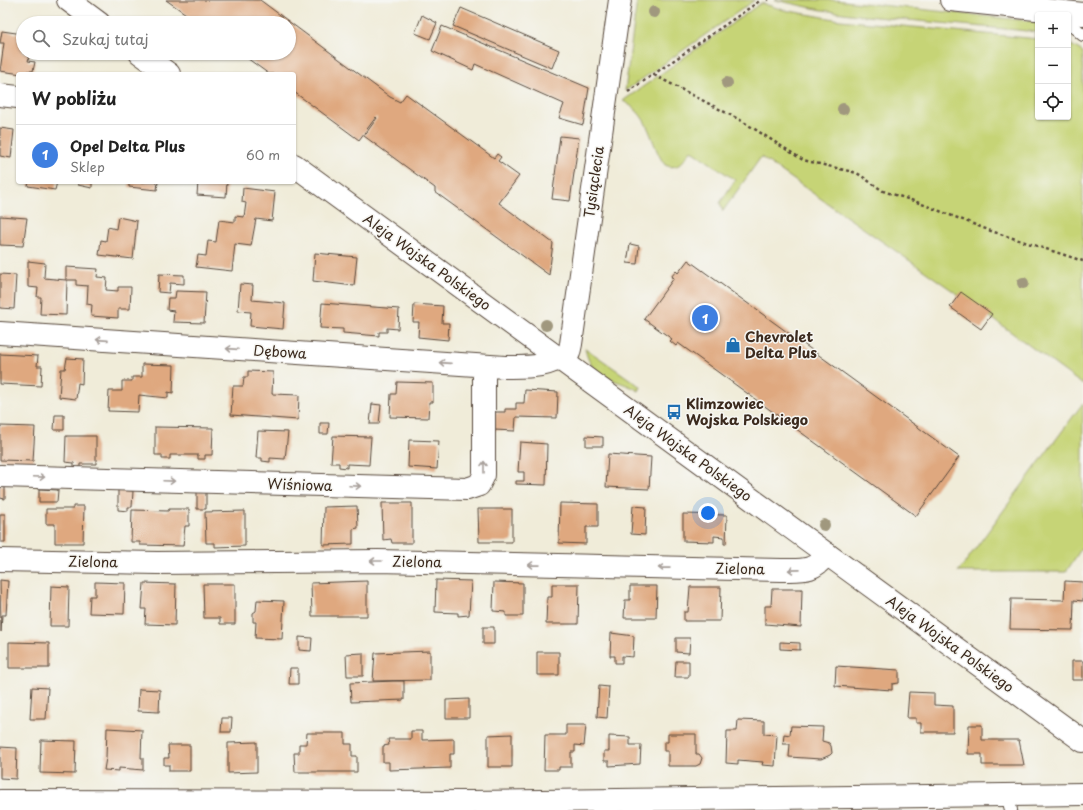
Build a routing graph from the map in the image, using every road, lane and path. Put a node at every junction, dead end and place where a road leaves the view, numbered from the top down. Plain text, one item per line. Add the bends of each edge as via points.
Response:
1 (68, 0) edge
2 (620, 0) edge
3 (761, 0) edge
4 (951, 0) edge
5 (1035, 12) edge
6 (1083, 14) edge
7 (1071, 15) edge
8 (90, 16) edge
9 (1071, 25) edge
10 (1083, 34) edge
11 (150, 60) edge
12 (166, 72) edge
13 (654, 75) junction
14 (0, 95) edge
15 (16, 97) edge
16 (622, 97) dead end
17 (296, 167) edge
18 (1083, 261) edge
19 (0, 333) edge
20 (560, 359) junction
21 (484, 366) junction
22 (0, 476) edge
23 (827, 554) junction
24 (0, 560) edge
25 (1083, 741) edge
26 (1083, 794) edge
27 (0, 801) edge
28 (1009, 802) edge
29 (475, 804) edge
30 (558, 805) edge

1 - 8 street
2 - 20 street, Tysiąclecia via 571,344 569,353
3 - 13 path
4 - 5 street
6 - 7 street
9 - 10 lane
11 - 12 street
13 - 16 path
13 - 18 path via 742,121 803,160 857,173 883,191 991,231
14 - 15 street
17 - 20 street, Aleja Wojska Polskiego
21 -> 19 street, Dębowa
20 - 21 street, Dębowa via 541,366
20 - 23 street, Aleja Wojska Polskiego
22 -> 21 street, Wiśniowa via 467,489 479,485 484,475
23 -> 24 street, Zielona via 820,563 809,569 782,570 378,561 157,563
23 - 25 street, Aleja Wojska Polskiego
26 - 28 street
27 - 29 street
28 - 30 street
29 - 30 street

